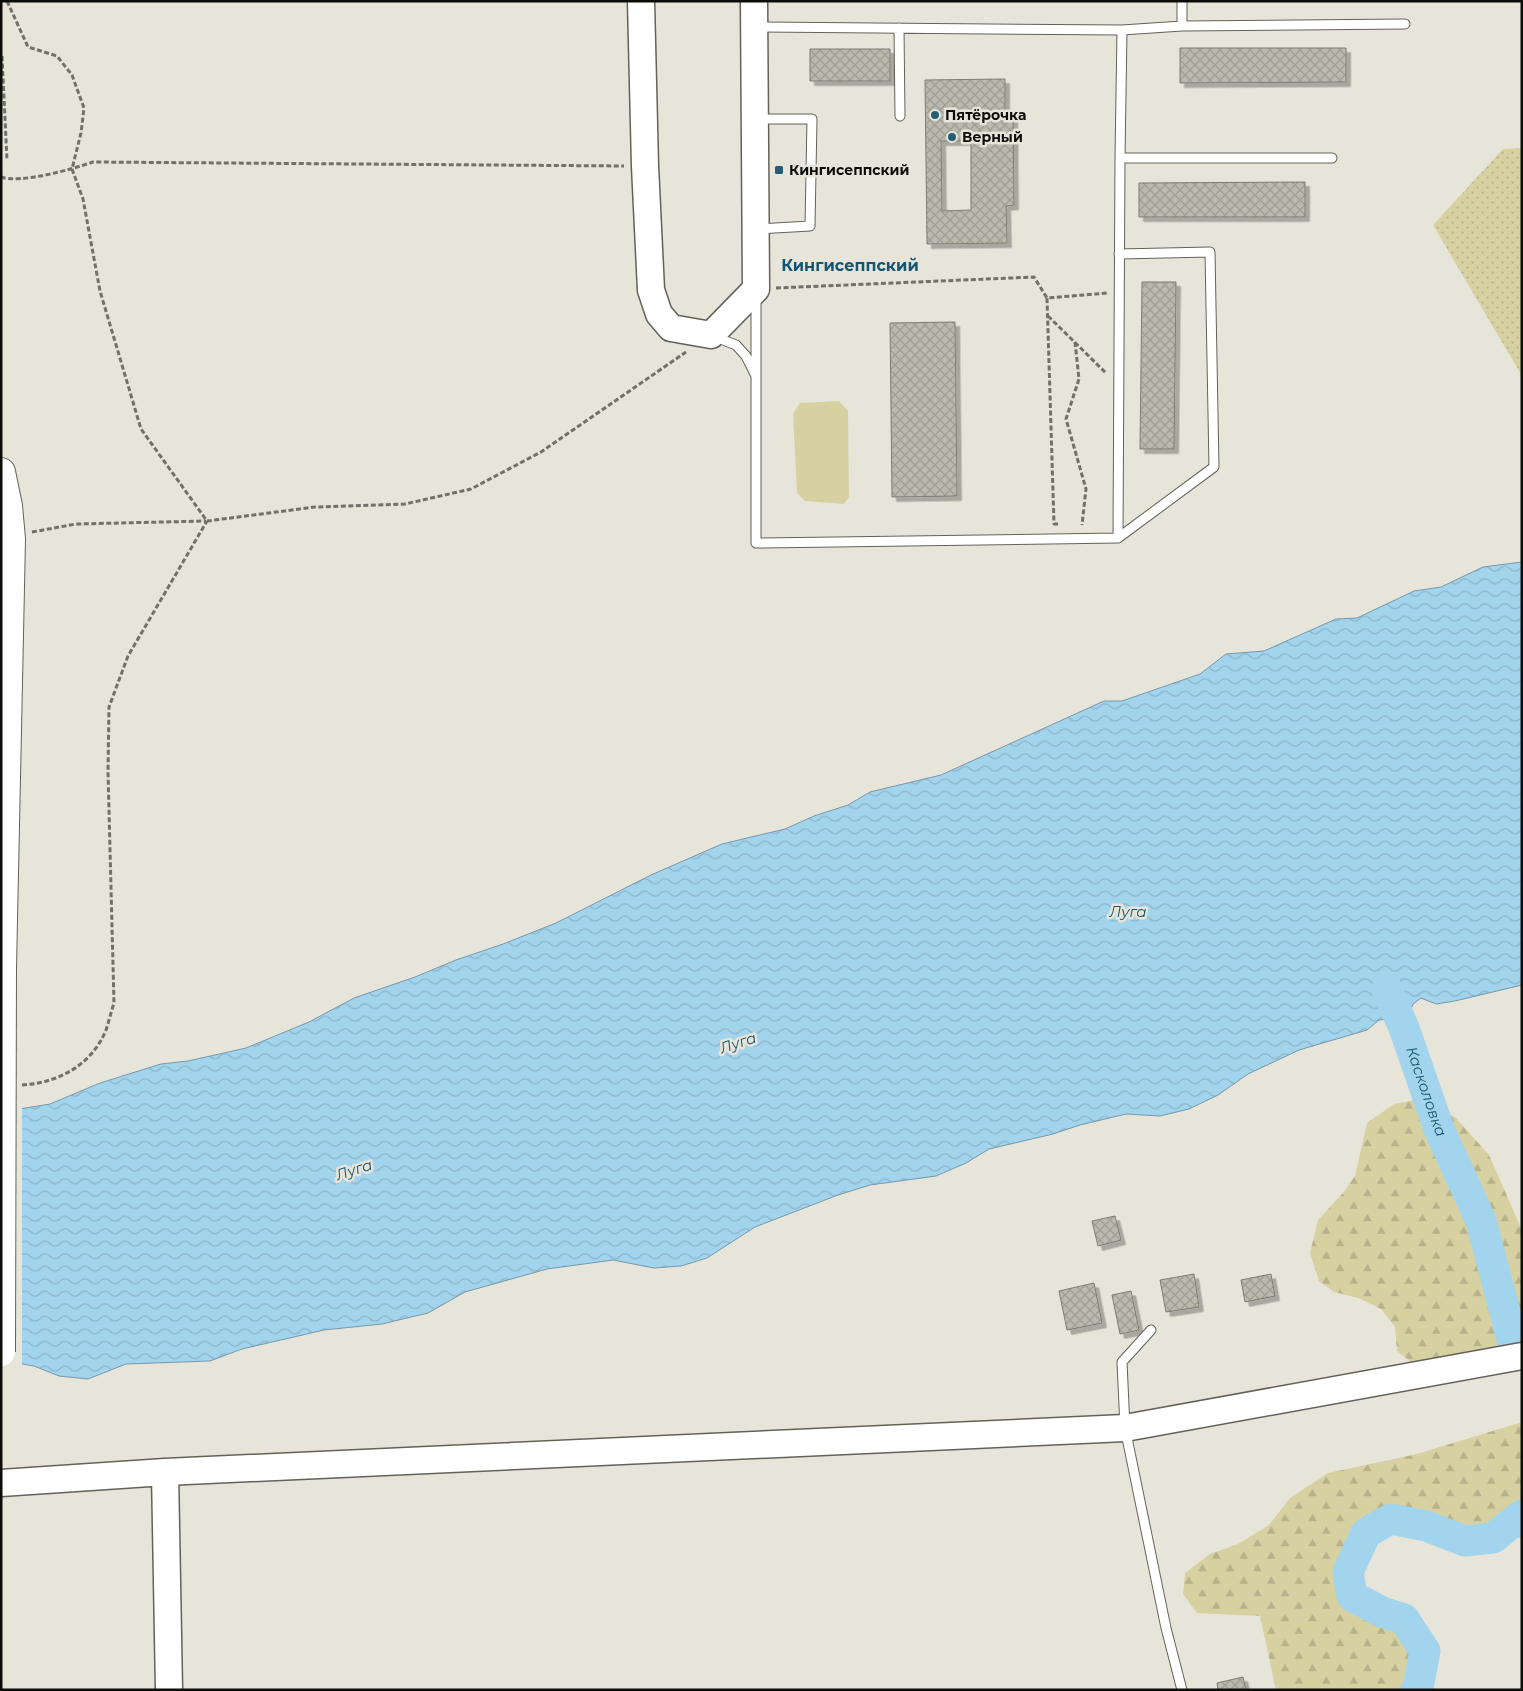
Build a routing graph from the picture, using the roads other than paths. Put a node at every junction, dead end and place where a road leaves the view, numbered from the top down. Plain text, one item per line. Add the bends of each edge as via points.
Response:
1 (641, 1) edge
2 (754, 1) edge
3 (1182, 1) edge
4 (1405, 24) dead end
5 (1182, 26) junction
6 (755, 27) junction
7 (899, 28) junction
8 (1122, 30) junction
9 (900, 116) dead end
10 (755, 119) junction
11 (1120, 158) junction
12 (1332, 158) dead end
13 (756, 229) junction
14 (1119, 254) junction
15 (756, 289) junction
16 (711, 335) junction
17 (756, 376) junction
18 (1, 472) edge
19 (1118, 538) junction
20 (2, 968) edge
21 (1151, 1330) dead end
22 (1, 1352) edge
23 (1522, 1356) edge
24 (1126, 1428) junction
25 (165, 1472) junction
26 (1, 1483) edge
27 (169, 1690) edge
28 (1182, 1690) edge

1 - 16 street via 651,290 659,314 671,328
2 - 6 street
3 - 5 lane
4 - 5 lane
5 - 8 lane
6 - 7 lane
6 - 10 street
7 - 8 lane
7 - 9 lane
8 - 11 lane
10 - 13 street
10 - 13 lane via 812,119 810,226
11 - 12 lane
11 - 14 lane
13 - 15 street
14 - 19 lane
14 - 19 lane via 1210,252 1214,467
15 - 16 street
15 - 17 lane
16 - 17 lane via 736,345
17 - 19 lane via 756,543
18 - 20 highway via 10,539
20 - 22 highway, bridge
21 - 24 lane via 1122,1362
23 - 24 street
24 - 25 street
24 - 28 lane via 1166,1628
25 - 26 street
25 - 27 street

